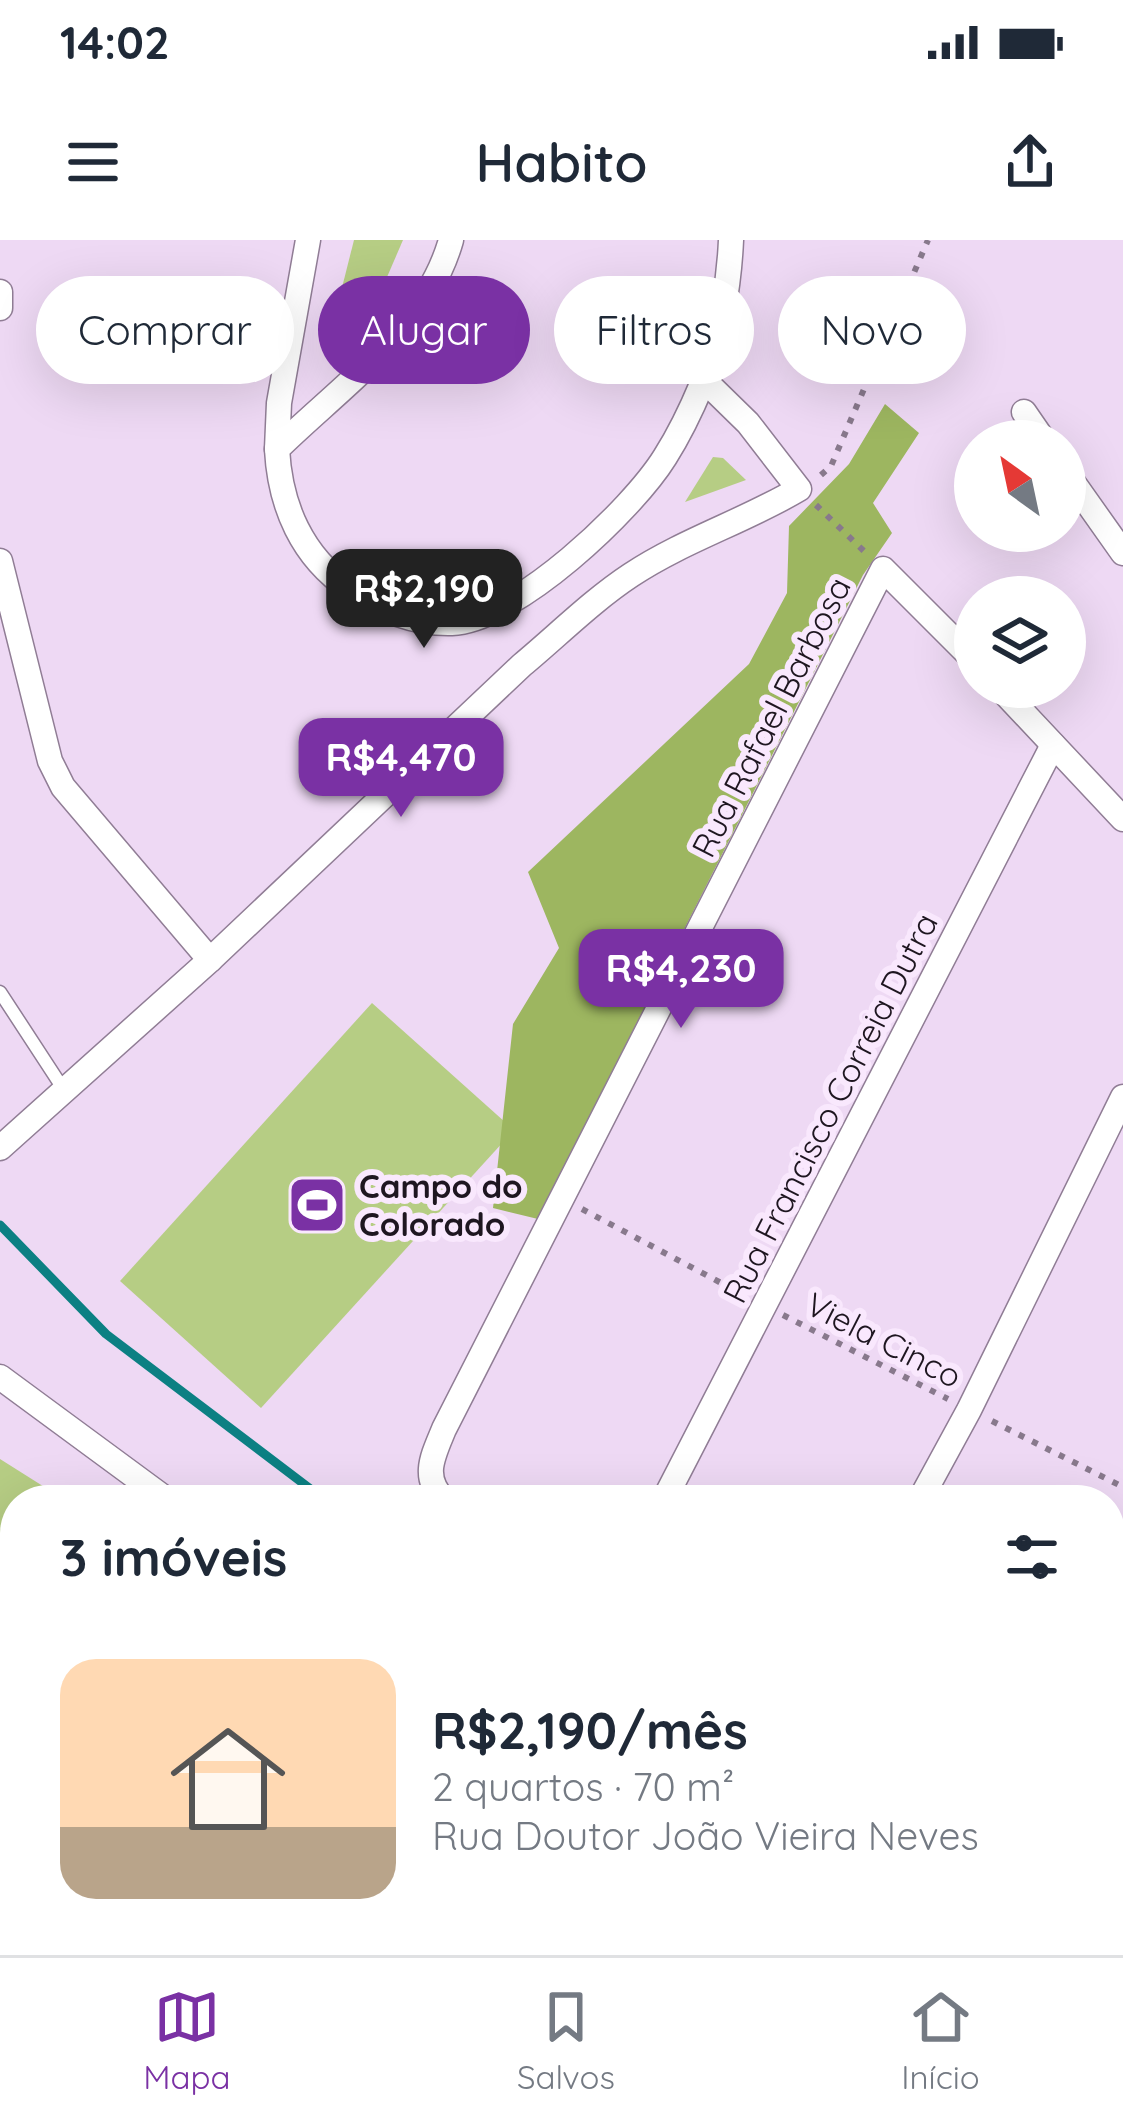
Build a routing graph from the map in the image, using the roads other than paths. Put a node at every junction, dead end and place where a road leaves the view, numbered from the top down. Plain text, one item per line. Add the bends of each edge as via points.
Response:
1 (308, 240) edge
2 (451, 240) edge
3 (731, 240) edge
4 (727, 276) edge
5 (0, 292) edge
6 (0, 308) edge
7 (702, 384) edge
8 (708, 384) edge
9 (1024, 412) dead end
10 (1030, 420) edge
11 (277, 449) junction
12 (1086, 500) edge
13 (1123, 553) edge
14 (0, 561) edge
15 (6, 600) edge
16 (954, 640) edge
17 (1019, 708) edge
18 (1053, 745) junction
19 (1123, 819) edge
20 (209, 960) junction
21 (0, 992) edge
22 (64, 1091) junction
23 (1123, 1096) edge
24 (0, 1148) edge
25 (0, 1377) edge
26 (147, 1485) edge
27 (432, 1485) edge
28 (672, 1485) edge
29 (928, 1485) edge

1 - 11 street
2 - 11 street via 394,338
3 - 4 street
5 - 6 street
7 - 11 street via 664,459 614,519 523,594 454,623 376,607 320,566 284,505
8 - 20 street via 799,489 630,575 522,665
9 - 10 street
12 - 13 street
14 - 15 street
15 - 20 street via 63,787
16 - 27 street, Rua Rafael Barbosa via 883,569 444,1429
17 - 18 street
18 - 19 street
18 - 28 street, Rua Francisco Correia Dutra
20 - 22 street
21 - 22 lane
22 - 24 street
23 - 29 street
25 - 26 street

